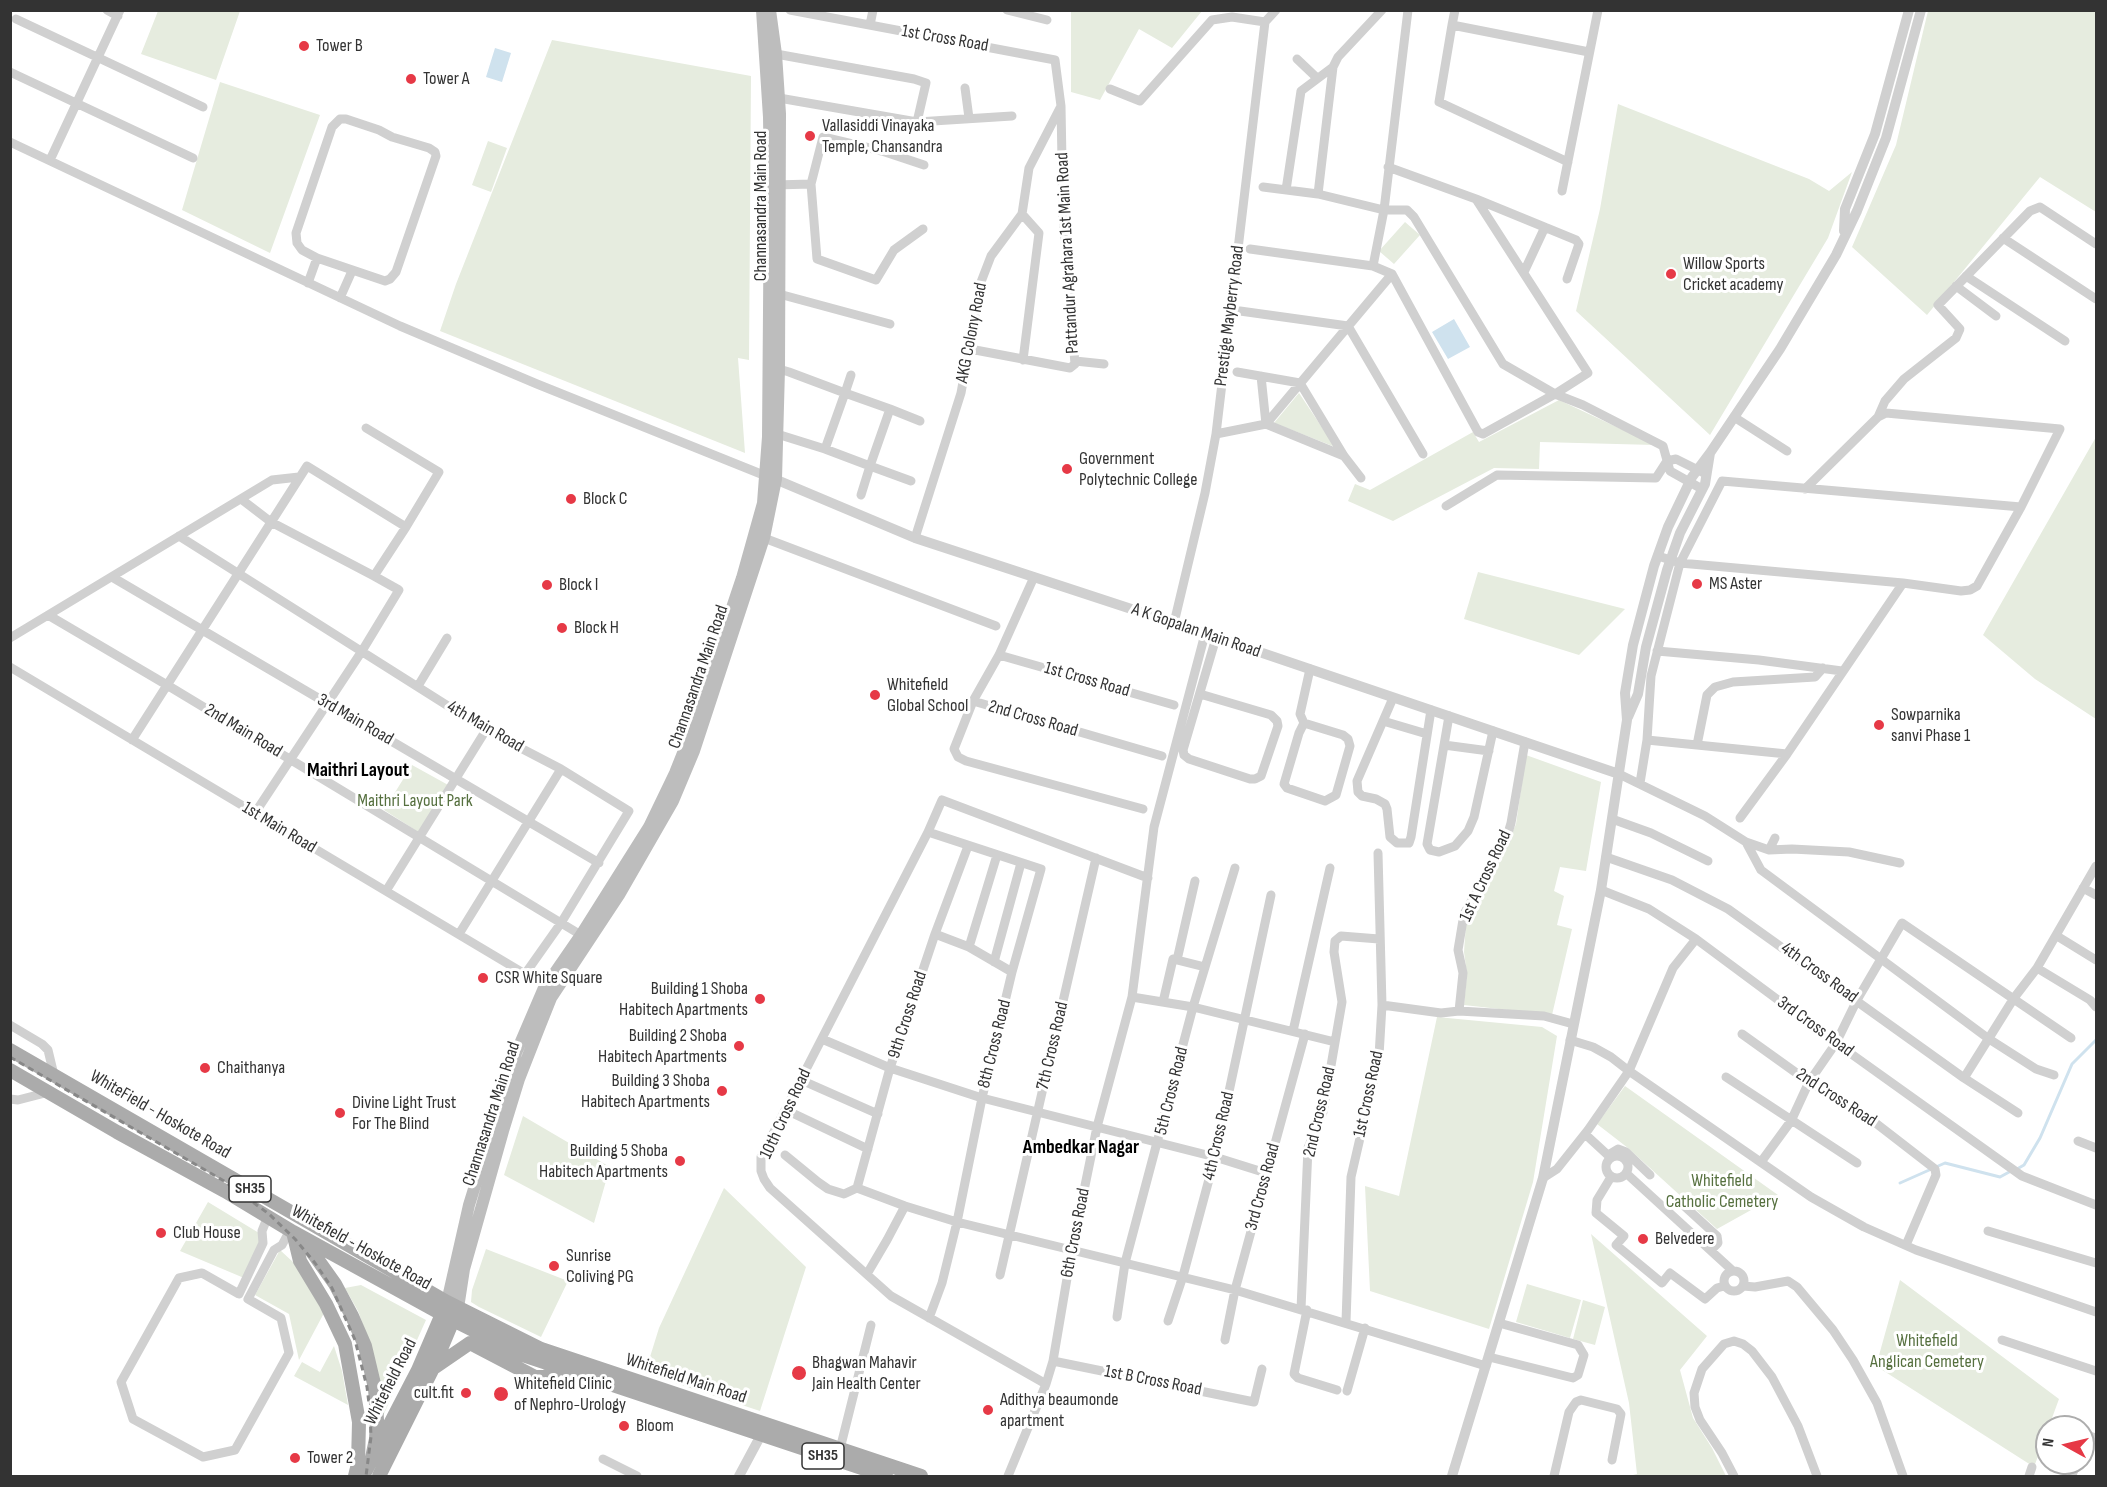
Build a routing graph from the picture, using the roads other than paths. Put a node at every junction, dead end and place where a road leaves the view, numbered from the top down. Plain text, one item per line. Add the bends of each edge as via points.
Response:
1 (107, 10) edge
2 (762, 10) edge
3 (770, 10) edge
4 (790, 10) edge
5 (873, 10) edge
6 (1007, 10) edge
7 (1276, 10) edge
8 (1382, 10) edge
9 (1408, 10) edge
10 (1455, 10) edge
11 (1598, 10) edge
12 (1909, 10) edge
13 (1921, 10) edge
14 (119, 13) edge
15 (1230, 14) edge
16 (16, 19) dead end
17 (1047, 20) dead end
18 (1266, 22) junction
19 (870, 25) junction
20 (1452, 25) junction
21 (1589, 52) junction
22 (776, 54) junction
23 (98, 58) junction
24 (1297, 59) dead end
25 (1333, 67) junction
26 (10, 72) edge
27 (1317, 78) junction
28 (965, 88) dead end
29 (1110, 88) dead end
30 (779, 98) junction
31 (77, 103) junction
32 (1061, 106) junction
33 (203, 107) dead end
34 (1012, 116) dead end
35 (969, 118) junction
36 (916, 122) junction
37 (10, 142) edge
38 (193, 158) dead end
39 (50, 160) junction
40 (1568, 162) junction
41 (924, 165) dead end
42 (1388, 167) junction
43 (811, 184) junction
44 (775, 185) junction
45 (1263, 187) dead end
46 (1286, 190) junction
47 (1562, 191) dead end
48 (1318, 194) junction
49 (1476, 199) junction
50 (1384, 210) junction
51 (1022, 214) junction
52 (1545, 227) junction
53 (923, 229) dead end
54 (1844, 237) junction
55 (2003, 238) junction
56 (2097, 244) edge
57 (1250, 249) dead end
58 (317, 258) junction
59 (1373, 266) junction
60 (352, 271) junction
61 (1524, 272) junction
62 (1392, 274) junction
63 (1966, 276) junction
64 (1567, 279) dead end
65 (308, 283) junction
66 (1956, 286) junction
67 (779, 294) junction
68 (340, 298) junction
69 (2097, 299) edge
70 (1240, 311) dead end
71 (1996, 316) dead end
72 (890, 324) dead end
73 (1348, 326) junction
74 (2065, 341) dead end
75 (970, 349) junction
76 (1023, 360) junction
77 (1075, 361) junction
78 (1104, 364) dead end
79 (779, 369) junction
80 (1238, 372) dead end
81 (851, 375) dead end
82 (1261, 376) junction
83 (1300, 383) junction
84 (845, 393) junction
85 (1555, 394) junction
86 (890, 409) junction
87 (1734, 417) junction
88 (1878, 417) junction
89 (920, 421) dead end
90 (1266, 424) junction
91 (366, 428) dead end
92 (777, 434) junction
93 (1216, 434) junction
94 (825, 449) junction
95 (1787, 451) dead end
96 (1710, 453) junction
97 (1423, 454) dead end
98 (1344, 456) junction
99 (1667, 462) junction
100 (870, 466) junction
101 (1698, 469) junction
102 (1708, 476) junction
103 (299, 477) junction
104 (771, 477) junction
105 (1361, 478) dead end
106 (911, 482) dead end
107 (1689, 482) junction
108 (1702, 489) junction
109 (1805, 489) junction
110 (861, 495) dead end
111 (241, 499) junction
112 (1446, 506) dead end
113 (2021, 507) junction
114 (271, 522) junction
115 (406, 527) junction
116 (179, 536) junction
117 (764, 538) junction
118 (915, 538) junction
119 (1658, 556) junction
120 (1675, 562) junction
121 (238, 573) junction
122 (374, 576) junction
123 (112, 577) junction
124 (1034, 577) junction
125 (1903, 583) junction
126 (48, 615) junction
127 (1174, 623) junction
128 (996, 626) dead end
129 (202, 630) junction
130 (1205, 634) junction
131 (10, 638) edge
132 (447, 638) dead end
133 (1216, 638) junction
134 (362, 651) junction
135 (1657, 651) junction
136 (999, 655) junction
137 (10, 667) edge
138 (1823, 668) junction
139 (1310, 669) junction
140 (1842, 671) junction
141 (167, 685) junction
142 (418, 686) junction
143 (1200, 694) junction
144 (1394, 698) junction
145 (973, 701) junction
146 (328, 704) junction
147 (1174, 705) dead end
148 (1431, 710) junction
149 (1449, 716) junction
150 (1627, 720) junction
151 (1383, 721) junction
152 (1304, 723) junction
153 (486, 730) junction
154 (1493, 731) junction
155 (1427, 734) junction
156 (132, 740) junction
157 (1647, 740) junction
158 (1525, 742) junction
159 (1444, 745) junction
160 (1697, 745) junction
161 (1489, 751) junction
162 (1787, 754) junction
163 (1162, 756) dead end
164 (291, 760) junction
165 (561, 769) junction
166 (1619, 774) junction
167 (456, 779) junction
168 (1641, 783) junction
169 (1143, 809) dead end
170 (255, 813) junction
171 (1740, 818) dead end
172 (1612, 819) junction
173 (529, 822) junction
174 (928, 832) junction
175 (419, 837) junction
176 (1775, 838) dead end
177 (1746, 842) junction
178 (643, 845) junction
179 (968, 846) junction
180 (1769, 849) junction
181 (1378, 854) dead end
182 (997, 855) junction
183 (1606, 857) junction
184 (1096, 858) junction
185 (1708, 861) dead end
186 (599, 863) junction
187 (1021, 863) junction
188 (1900, 863) dead end
189 (2097, 866) edge
190 (1235, 868) dead end
191 (1330, 868) dead end
192 (1148, 878) junction
193 (492, 881) junction
194 (1195, 881) dead end
195 (2083, 888) junction
196 (1601, 890) junction
197 (386, 891) junction
198 (1271, 895) dead end
199 (2097, 895) edge
200 (563, 925) junction
201 (459, 934) junction
202 (935, 934) junction
203 (581, 936) junction
204 (2057, 936) junction
205 (1380, 939) junction
206 (1696, 939) junction
207 (969, 947) junction
208 (1881, 959) junction
209 (1177, 960) junction
210 (2097, 960) edge
211 (994, 962) junction
212 (1205, 967) junction
213 (2037, 968) junction
214 (1012, 972) junction
215 (525, 974) joint
216 (547, 994) junction
217 (1132, 997) junction
218 (2014, 998) junction
219 (1857, 1000) junction
220 (1163, 1002) junction
221 (1382, 1005) junction
222 (1193, 1007) junction
223 (2097, 1007) edge
224 (1459, 1011) junction
225 (1245, 1020) junction
226 (1573, 1024) junction
227 (10, 1025) edge
228 (1293, 1031) junction
229 (1305, 1034) junction
230 (1742, 1034) dead end
231 (2070, 1038) dead end
232 (822, 1039) junction
233 (1989, 1039) junction
234 (1570, 1041) junction
235 (1335, 1042) junction
236 (1836, 1043) junction
237 (10, 1050) edge
238 (890, 1068) junction
239 (10, 1070) edge
240 (1629, 1071) junction
241 (54, 1075) junction
242 (2054, 1075) dead end
243 (1726, 1077) dead end
244 (1964, 1078) junction
245 (801, 1080) junction
246 (1809, 1082) junction
247 (49, 1092) junction
248 (981, 1098) junction
249 (10, 1099) edge
250 (786, 1110) junction
251 (1038, 1113) junction
252 (2018, 1113) dead end
253 (878, 1114) junction
254 (1791, 1121) junction
255 (1097, 1127) junction
256 (1585, 1134) junction
257 (2078, 1141) dead end
258 (1158, 1143) junction
259 (2097, 1148) edge
260 (868, 1149) junction
261 (786, 1155) dead end
262 (1609, 1156) junction
263 (1215, 1157) junction
264 (1761, 1162) junction
265 (1857, 1163) dead end
266 (1266, 1173) junction
267 (1627, 1174) junction
268 (1650, 1174) dead end
269 (1611, 1177) junction
270 (1544, 1178) junction
271 (857, 1188) junction
272 (1682, 1204) dead end
273 (2097, 1205) edge
274 (905, 1206) junction
275 (268, 1216) junction
276 (957, 1222) junction
277 (1988, 1231) dead end
278 (294, 1232) junction
279 (1010, 1234) junction
280 (263, 1243) junction
281 (1906, 1245) junction
282 (1072, 1249) junction
283 (274, 1250) junction
284 (1711, 1250) junction
285 (1125, 1263) junction
286 (2097, 1263) edge
287 (1733, 1271) junction
288 (867, 1274) junction
289 (1000, 1275) dead end
290 (1183, 1276) junction
291 (1724, 1286) junction
292 (1743, 1286) junction
293 (1235, 1290) junction
294 (243, 1297) junction
295 (1304, 1310) junction
296 (450, 1311) junction
297 (2097, 1312) edge
298 (1117, 1317) dead end
299 (929, 1318) junction
300 (1168, 1321) dead end
301 (1346, 1322) junction
302 (1499, 1323) junction
303 (871, 1325) dead end
304 (1365, 1328) junction
305 (1225, 1340) dead end
306 (2002, 1340) dead end
307 (1053, 1361) junction
308 (1488, 1361) junction
309 (433, 1368) junction
310 (558, 1368) junction
311 (1262, 1369) dead end
312 (2097, 1371) edge
313 (1046, 1384) junction
314 (689, 1406) dead end
315 (754, 1433) junction
316 (840, 1449) junction
317 (372, 1458) junction
318 (603, 1459) dead end
319 (1611, 1460) dead end
320 (355, 1476) edge
321 (363, 1476) edge
322 (379, 1476) edge
323 (637, 1476) edge
324 (739, 1476) edge
325 (886, 1476) edge
326 (921, 1476) edge
327 (1008, 1476) edge
328 (1452, 1476) edge
329 (1554, 1476) edge
330 (1734, 1476) edge
331 (1817, 1476) edge
332 (1903, 1476) edge

1 - 14 street
2 - 44 main road, Channasandra Main Road
3 - 22 main road, Channasandra Main Road
4 - 19 street, 1st Cross Road
5 - 19 street
6 - 17 street
7 - 18 street
8 - 25 street
9 - 42 street
10 - 20 street
11 - 21 street
12 - 54 street via 1875,134 1845,209
13 - 54 street via 1886,138
14 - 23 street
15 - 18 street
15 - 29 street via 1212,20 1140,101
16 - 23 street
18 - 93 street, Prestige Mayberry Road
19 - 32 street, 1st Cross Road via 1055,60
20 - 21 street
20 - 40 street via 1439,102
21 - 40 street
22 - 30 main road, Channasandra Main Road
22 - 36 street via 926,83
23 - 31 street
23 - 33 street
24 - 27 street
25 - 27 street
25 - 48 street
26 - 31 street
27 - 46 street via 1302,91
28 - 35 street
30 - 36 street
30 - 44 main road, Channasandra Main Road
31 - 38 street
31 - 39 street
32 - 51 street, AKG Colony Road via 1029,168
32 - 77 street, Pattandur Agrahara 1st Main Road via 1063,217
34 - 35 street
35 - 36 street
37 - 39 street
39 - 65 street
40 - 47 street
41 - 43 street via 823,137
42 - 49 street
42 - 50 street
43 - 44 street
43 - 53 street via 817,259 876,280 894,250
44 - 67 main road, Channasandra Main Road
44 - 104 main road, Channasandra Main Road
45 - 46 street
46 - 48 street
48 - 50 street
49 - 52 street
49 - 61 street
50 - 59 street
50 - 85 street via 1407,210 1414,217 1503,364
51 - 75 street, AKG Colony Road via 991,256 981,282
51 - 76 street via 1039,233
52 - 61 street
52 - 64 street via 1578,243
54 - 87 street via 1780,349
55 - 56 street via 2030,211 2040,207
55 - 63 street
55 - 69 street
57 - 59 street
58 - 60 street
58 - 60 street via 299,246 296,233 334,123 346,119 434,149 436,156 393,275 385,281
58 - 65 street
59 - 62 street
60 - 68 street
61 - 85 street via 1588,373
62 - 73 street
62 - 85 street via 1478,432 1483,434
63 - 66 street
63 - 74 street
65 - 68 street
66 - 71 street
66 - 88 street via 1938,305 1960,329 1956,338 1898,386
67 - 72 street
67 - 79 main road, Channasandra Main Road
68 - 104 street via 537,384
70 - 73 street
73 - 83 street
73 - 97 street
75 - 76 street, Pattandur Agrahara 1st Main Road
75 - 118 street, AKG Colony Road via 961,393
76 - 77 street, Pattandur Agrahara 1st Main Road via 1070,368
77 - 78 street
79 - 84 street
79 - 92 main road, Channasandra Main Road
80 - 82 street
81 - 84 street
82 - 83 street
82 - 90 street
83 - 90 street
83 - 98 street
84 - 86 street
84 - 94 street
85 - 99 street via 1664,446
86 - 89 street
86 - 100 street
87 - 95 street
87 - 96 street
88 - 109 street
88 - 113 street via 1892,413 2060,429
90 - 93 street
90 - 98 street
91 - 115 street via 439,472
92 - 94 street
92 - 104 main road, Channasandra Main Road
93 - 127 street, Prestige Mayberry Road
94 - 100 street
96 - 101 street
96 - 102 street
98 - 105 street
99 - 101 street via 1676,459
99 - 107 street via 1670,471
99 - 112 street via 1656,478 1497,476
100 - 106 street
100 - 110 street
101 - 102 street
101 - 107 street
102 - 108 street
103 - 111 street via 272,480
103 - 114 street
103 - 115 street via 307,466
104 - 117 main road, Channasandra Main Road
104 - 118 street, A K Gopalan Main Road
104 - 178 main road, Channasandra Main Road via 685,748
107 - 108 street
107 - 119 street
108 - 120 street via 1680,532
109 - 113 street
109 - 120 street via 1722,481
111 - 114 street
111 - 116 street
113 - 125 street via 1977,586 1961,591
114 - 121 street
114 - 122 street
115 - 122 street
116 - 121 street, 4th Main Road
116 - 123 street
117 - 128 street
117 - 178 main road, Channasandra Main Road via 694,751 673,801
118 - 124 street, A K Gopalan Main Road
119 - 120 street
119 - 150 street via 1633,645 1625,693
120 - 125 street
120 - 135 street
120 - 150 street via 1646,647 1638,694
121 - 129 street
121 - 134 street, 4th Main Road
122 - 134 street via 399,590
123 - 126 street
123 - 129 street, 3rd Main Road
124 - 127 street, A K Gopalan Main Road
124 - 136 street
125 - 140 street
126 - 131 street
126 - 141 street, 2nd Main Road
127 - 130 street, A K Gopalan Main Road
129 - 141 street
129 - 146 street, 3rd Main Road
130 - 133 street, A K Gopalan Main Road
130 - 192 street, 6th Cross Road via 1154,827
132 - 142 street
133 - 139 street, A K Gopalan Main Road
133 - 143 street
134 - 142 street, 4th Main Road
134 - 146 street
135 - 138 street
135 - 157 street via 1651,676
136 - 145 street
136 - 147 street, 1st Cross Road
137 - 156 street, 1st Main Road
138 - 140 street
138 - 160 street via 1815,677 1733,682 1716,687 1707,695
139 - 144 street, A K Gopalan Main Road
139 - 152 street via 1300,714
140 - 162 street
141 - 156 street
141 - 164 street, 2nd Main Road
142 - 153 street, 4th Main Road
143 - 143 street via 1184,756 1250,779 1261,776 1277,721 1271,715
144 - 148 street, A K Gopalan Main Road
144 - 151 street
145 - 163 street, 2nd Cross Road
145 - 169 street via 954,748 958,757
146 - 164 street
146 - 167 street, 3rd Main Road
148 - 149 street, A K Gopalan Main Road
148 - 155 street
149 - 154 street, A K Gopalan Main Road
149 - 159 street
150 - 166 street
151 - 155 street
151 - 155 street via 1357,781 1358,792 1385,804 1390,837 1397,843 1409,843 1411,837
152 - 152 street via 1284,784 1325,801 1336,795 1350,746 1343,735
153 - 165 street, 4th Main Road
153 - 167 street
154 - 158 street, A K Gopalan Main Road
154 - 161 street
156 - 170 street, 1st Main Road
157 - 160 street
157 - 168 street
158 - 166 street, A K Gopalan Main Road
158 - 224 street, 1st A Cross Road via 1506,840 1464,914 1458,950 1463,973
159 - 161 street
159 - 161 street via 1426,844 1430,850 1439,852 1455,846 1468,831
160 - 162 street
162 - 171 street
164 - 170 street
164 - 175 street, 2nd Main Road
165 - 173 street
165 - 186 street, 4th Main Road via 629,811
166 - 168 street
166 - 172 street
167 - 173 street, 3rd Main Road
167 - 175 street
168 - 177 street
170 - 197 street, 1st Main Road
172 - 183 street
172 - 185 street
173 - 186 street, 3rd Main Road
173 - 193 street
174 - 179 street
174 - 184 street, 10th Cross Road via 942,800
174 - 232 street, 10th Cross Road
175 - 193 street, 2nd Main Road
175 - 197 street
176 - 180 street
177 - 180 street
177 - 208 street via 1761,870
178 - 203 main road, Channasandra Main Road
178 - 216 main road, Channasandra Main Road via 619,895
179 - 182 street
179 - 202 street, 9th Cross Road
180 - 188 street via 1849,852
181 - 205 street, 1st Cross Road
182 - 187 street
182 - 207 street
183 - 196 street
183 - 219 street, 4th Cross Road via 1672,880 1728,909
184 - 192 street
184 - 251 street, 7th Cross Road
186 - 200 street, 4th Main Road
187 - 211 street
187 - 214 street, 8th Cross Road via 1041,869
189 - 195 street
190 - 212 street, 5th Cross Road
191 - 228 street
192 - 217 street, 6th Cross Road
193 - 200 street, 2nd Main Road
193 - 201 street
194 - 209 street
195 - 199 street
195 - 204 street
196 - 206 street, 3rd Cross Road via 1648,909
196 - 226 street
197 - 201 street, 1st Main Road
198 - 225 street, 4th Cross Road
200 - 203 street, 2nd Main Road
200 - 215 street, 4th Main Road
201 - 215 street, 1st Main Road
202 - 207 street
202 - 238 street, 9th Cross Road
203 - 216 main road, Channasandra Main Road
204 - 210 street
204 - 213 street
205 - 221 street, 1st Cross Road
205 - 235 street, 2nd Cross Road via 1341,936 1335,941 1342,1002
206 - 236 street, 3rd Cross Road
206 - 240 street via 1673,968
207 - 211 street
208 - 218 street via 1902,923
208 - 219 street
208 - 233 street
209 - 212 street
209 - 220 street via 1173,959
211 - 214 street
212 - 222 street, 5th Cross Road
213 - 218 street
213 - 223 street
214 - 248 street, 8th Cross Road
216 - 296 main road, Channasandra Main Road
217 - 220 street
217 - 255 street, 6th Cross Road
218 - 231 street
218 - 233 street
219 - 236 street
219 - 244 street, 4th Cross Road
220 - 222 street
221 - 224 street via 1441,1013
221 - 301 street, 1st Cross Road via 1379,1056 1351,1177
222 - 225 street
222 - 258 street, 5th Cross Road
224 - 226 street via 1544,1016
225 - 228 street
225 - 263 street, 4th Cross Road
226 - 234 street
227 - 241 street via 48,1050
228 - 229 street
229 - 235 street
229 - 266 street, 3rd Cross Road
230 - 246 street, 2nd Cross Road
232 - 238 street
232 - 245 street, 10th Cross Road
233 - 242 street via 2036,1069
233 - 244 street
234 - 240 street via 1593,1047
234 - 270 street
235 - 295 street, 2nd Cross Road via 1323,1112 1308,1148
236 - 246 street
236 - 273 street, 3rd Cross Road via 2022,1176
237 - 241 main road, WhiteField - Hoskote Road / SH35
238 - 248 street
238 - 253 street, 9th Cross Road
239 - 247 main road, Whitefield - Hoskote Road / SH35
240 - 256 street
240 - 264 street
241 - 296 main road, WhiteField - Hoskote Road / SH35
243 - 254 street
244 - 252 street, 4th Cross Road
245 - 250 street, 10th Cross Road
245 - 253 street
246 - 254 street
246 - 281 street, 2nd Cross Road via 1873,1121 1935,1169
247 - 249 street
247 - 275 main road, Whitefield - Hoskote Road / SH35
248 - 251 street
248 - 276 street, 8th Cross Road
250 - 260 street
250 - 288 street, 10th Cross Road via 761,1157 764,1179
251 - 255 street
251 - 279 street, 7th Cross Road
253 - 260 street, 9th Cross Road
254 - 264 street
254 - 265 street
255 - 258 street
255 - 282 street, 6th Cross Road
256 - 262 street
256 - 270 street via 1557,1169
257 - 259 street
258 - 263 street
258 - 285 street, 5th Cross Road
260 - 271 street, 9th Cross Road
261 - 271 street via 828,1189 844,1194
262 - 267 street via 1625,1159
262 - 268 street via 1618,1149 1626,1152
262 - 269 street via 1606,1167
263 - 266 street
263 - 290 street, 4th Cross Road
264 - 281 street via 1811,1197
266 - 293 street, 3rd Cross Road
267 - 269 street via 1618,1179
267 - 284 street
269 - 291 street via 1597,1200 1596,1213 1624,1236 1616,1245 1662,1283 1671,1274 1706,1299
270 - 302 street
271 - 274 street
272 - 284 street via 1717,1236 1718,1243
274 - 276 street
274 - 288 street
275 - 278 main road, Whitefield - Hoskote Road / SH35
275 - 280 street via 262,1231
276 - 279 street
276 - 299 street, 8th Cross Road
277 - 286 street
278 - 283 street
278 - 296 main road, Whitefield - Hoskote Road / SH35
278 - 317 main road via 335,1284 365,1346 375,1388 377,1420
278 - 320 main road via 300,1261 345,1344 359,1422
279 - 282 street
279 - 289 street, 7th Cross Road
280 - 283 street
280 - 294 street
281 - 297 street
282 - 285 street
282 - 307 street, 6th Cross Road
283 - 294 street
284 - 287 street
285 - 290 street
285 - 298 street, 5th Cross Road
287 - 291 street via 1724,1276
287 - 292 street via 1742,1275
288 - 299 street, 10th Cross Road via 891,1296
290 - 293 street
290 - 300 street, 4th Cross Road
291 - 292 street via 1736,1292
292 - 332 street via 1788,1281 1797,1287 1833,1330 1872,1395
293 - 295 street
293 - 305 street, 3rd Cross Road
294 - 294 street via 281,1318 289,1353 235,1450 203,1457 133,1419 121,1382 179,1278 202,1273
295 - 301 street
295 - 304 street, 2nd Cross Road via 1294,1374 1298,1378 1342,1390
296 - 309 main road, Whitefield Road
296 - 310 main road, Whitefield Main Road / SH35 via 523,1355
296 - 316 main road, Whitefield Main Road / SH35 via 541,1349
296 - 317 main road, Whitefield Road
299 - 313 street, 10th Cross Road
301 - 304 street
302 - 308 street
302 - 308 street via 1578,1345 1584,1355 1578,1375 1573,1378
303 - 316 street
304 - 308 street
306 - 312 street
307 - 311 street, 1st B Cross Road via 1254,1402
307 - 313 street, 6th Cross Road
308 - 328 street
309 - 310 main road via 470,1343 535,1377 552,1374
309 - 322 main road, Whitefield Road
310 - 315 main road, Whitefield Main Road / SH35
313 - 327 street, 6th Cross Road
314 - 315 main road via 741,1424
315 - 324 street
315 - 325 main road, Whitefield Main Road / SH35
316 - 326 main road, Whitefield Main Road / SH35
317 - 321 main road, Whitefield Road
318 - 323 street
319 - 329 street via 1621,1414 1617,1409 1581,1400 1569,1412
330 - 331 street via 1700,1420 1694,1393 1702,1369 1724,1344 1734,1341 1752,1351 1772,1377 1798,1426

